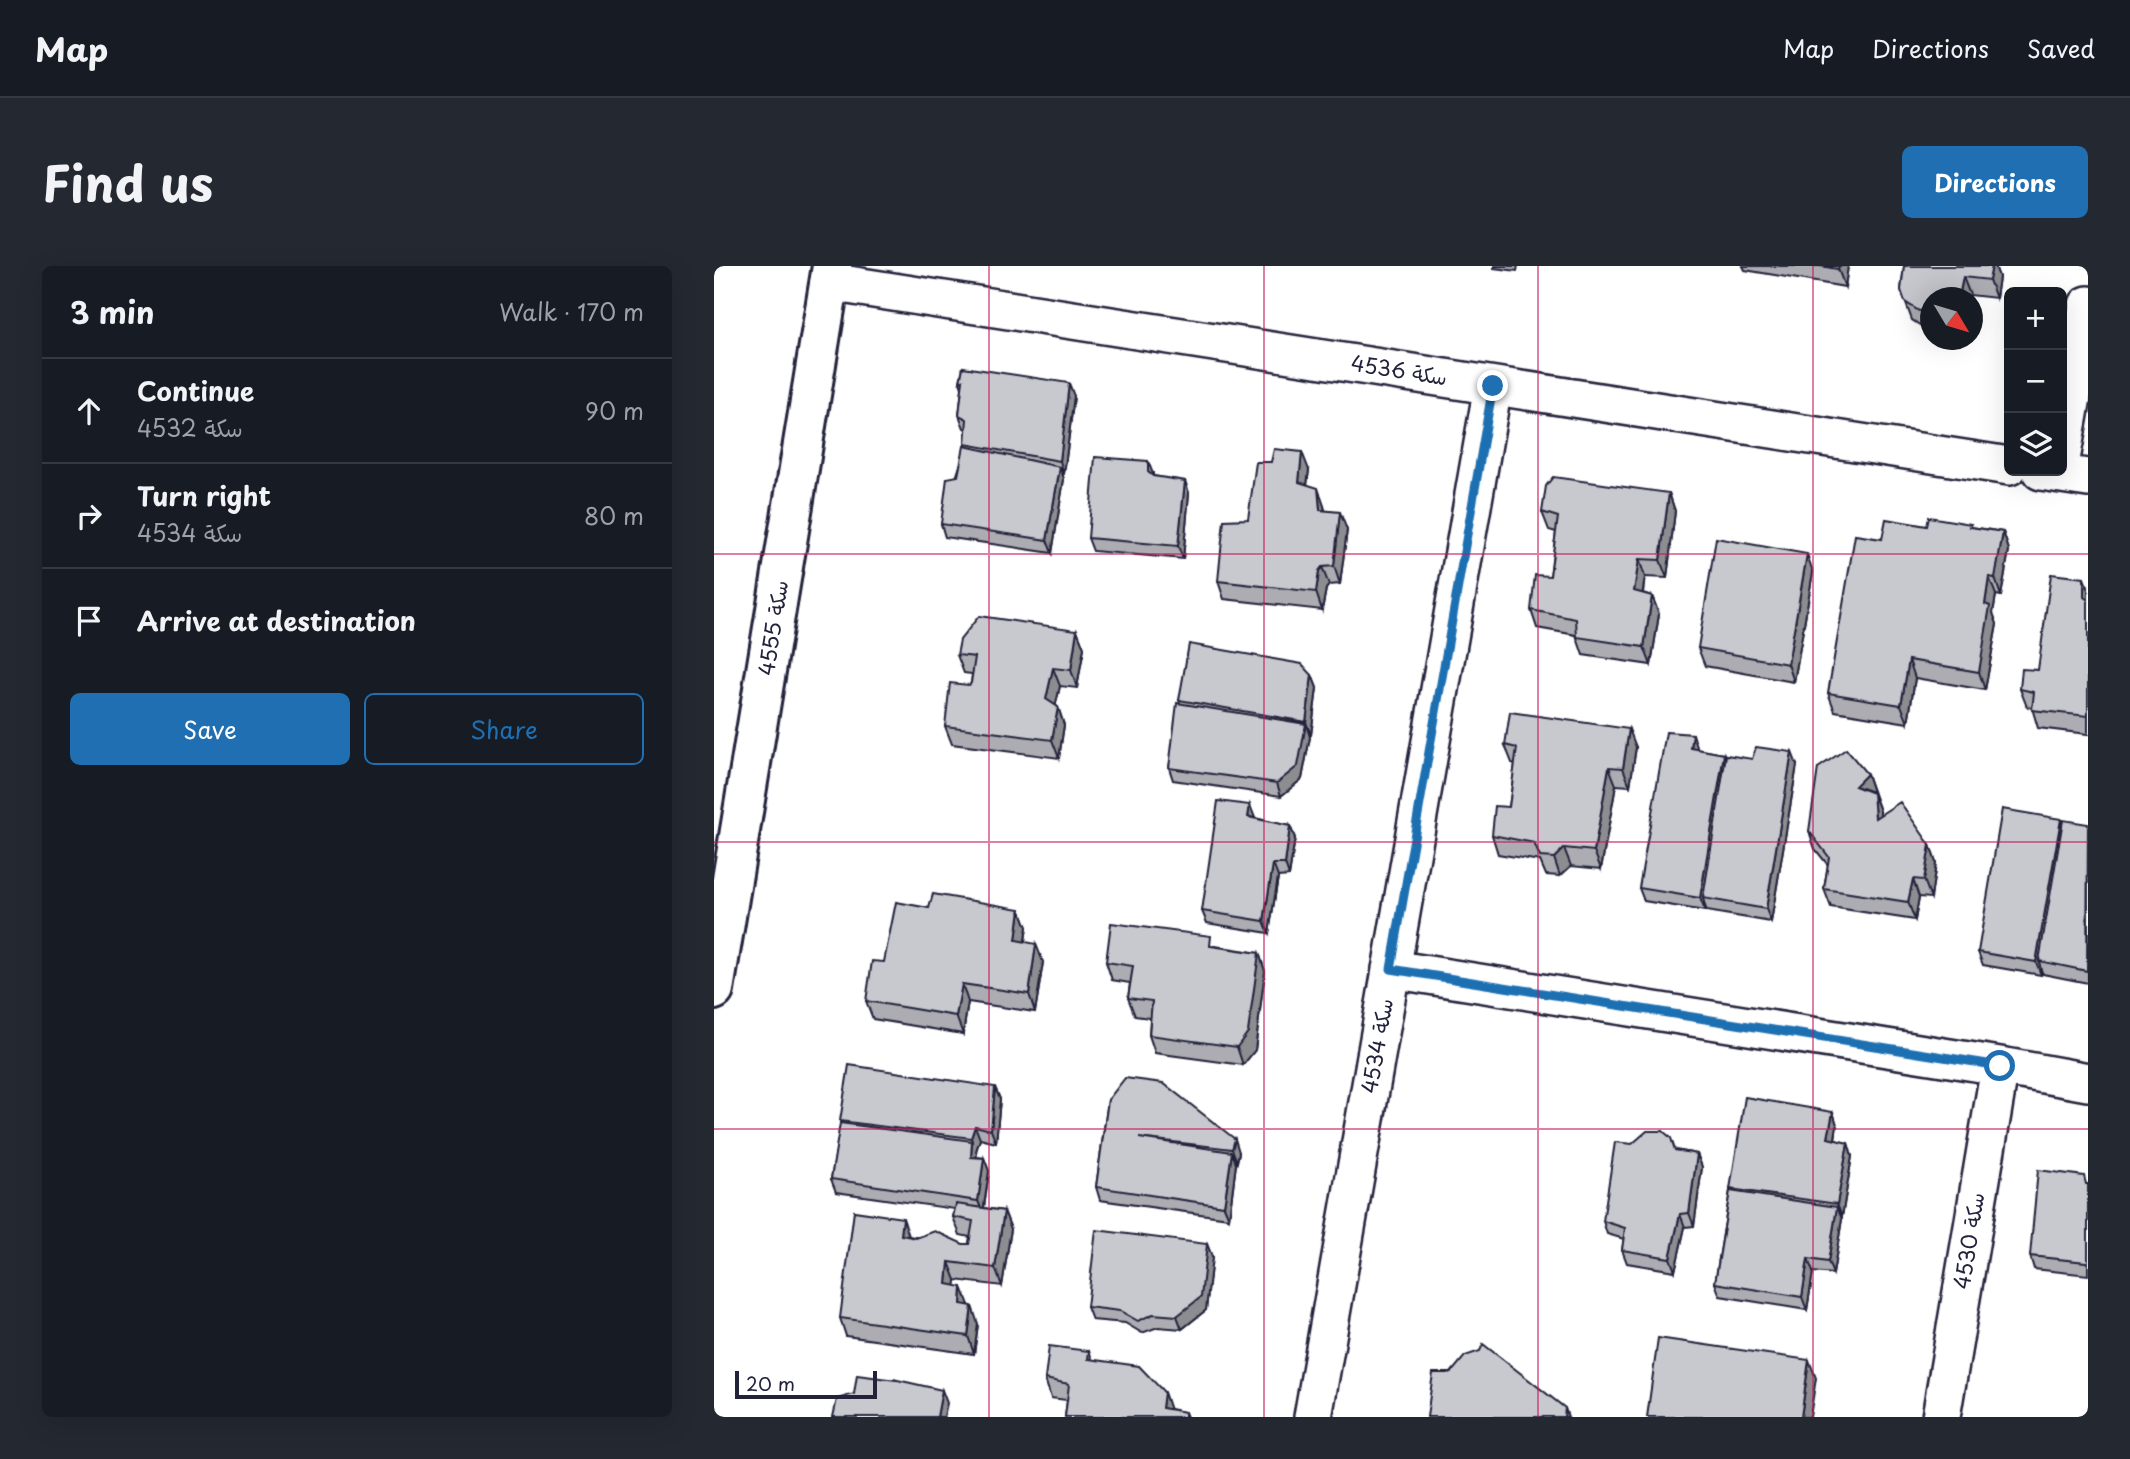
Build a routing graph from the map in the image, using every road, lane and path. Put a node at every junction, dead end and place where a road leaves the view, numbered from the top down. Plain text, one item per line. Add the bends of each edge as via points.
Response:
1 (831, 274) edge
2 (2088, 305) edge
3 (1493, 386) junction
4 (2067, 437) edge
5 (2004, 465) edge
6 (725, 859) edge
7 (1391, 969) junction
8 (714, 990) edge
9 (2000, 1066) junction
10 (2088, 1082) edge
11 (1313, 1417) edge
12 (1941, 1417) edge

1 - 3 street, سكة 4536
1 - 6 street, سكة 4555
2 - 4 street
3 - 5 street, سكة 4536
3 - 7 street, سكة 4534
6 - 8 street, سكة 4555
7 - 9 street
7 - 11 street, سكة 4534
9 - 10 street
9 - 12 street, سكة 4530

